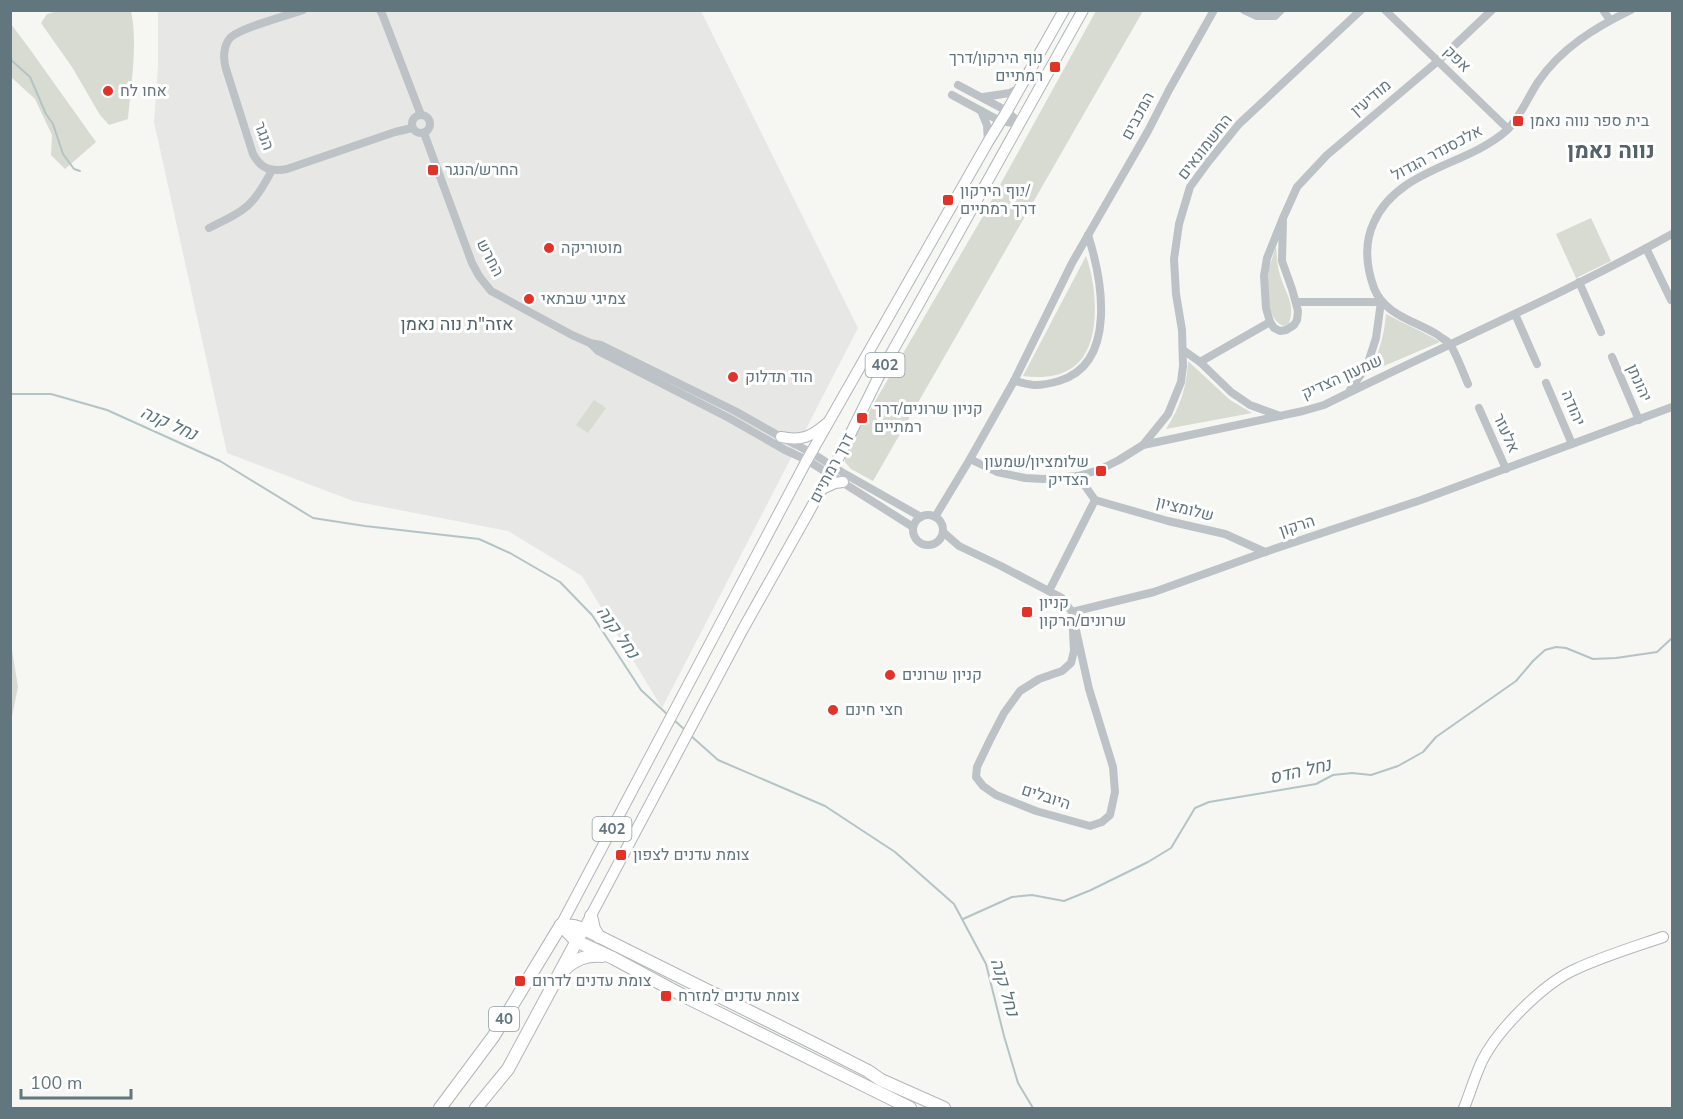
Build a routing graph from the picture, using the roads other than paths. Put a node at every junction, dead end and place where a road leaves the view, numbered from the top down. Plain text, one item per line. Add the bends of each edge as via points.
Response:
1 (303, 10) edge
2 (1064, 10) edge
3 (1083, 10) edge
4 (1214, 10) edge
5 (1244, 10) edge
6 (1281, 10) edge
7 (1361, 10) edge
8 (1385, 10) edge
9 (1491, 10) edge
10 (1604, 10) edge
11 (1631, 10) edge
12 (382, 12) edge
13 (1610, 20) junction
14 (1438, 61) junction
15 (958, 85) dead end
16 (1022, 85) junction
17 (952, 95) dead end
18 (982, 97) junction
19 (981, 111) junction
20 (1007, 111) junction
21 (421, 115) junction
22 (1000, 121) junction
23 (1020, 124) junction
24 (412, 128) junction
25 (1508, 129) junction
26 (424, 133) junction
27 (988, 142) junction
28 (272, 170) junction
29 (1283, 218) junction
30 (209, 228) dead end
31 (1672, 234) edge
32 (1088, 235) junction
33 (1646, 248) junction
34 (1579, 282) junction
35 (1671, 300) dead end
36 (1296, 302) junction
37 (1382, 302) junction
38 (1515, 314) junction
39 (1270, 322) junction
40 (1601, 332) dead end
41 (590, 343) junction
42 (1450, 344) junction
43 (1183, 350) junction
44 (1612, 357) dead end
45 (1200, 362) junction
46 (1537, 364) dead end
47 (1014, 381) junction
48 (1546, 383) dead end
49 (1468, 384) dead end
50 (1349, 392) junction
51 (1672, 407) edge
52 (1479, 408) dead end
53 (834, 416) junction
54 (1280, 416) junction
55 (1639, 420) junction
56 (781, 438) junction
57 (1572, 444) junction
58 (1143, 445) junction
59 (810, 456) junction
60 (840, 456) junction
61 (970, 459) junction
62 (1506, 469) junction
63 (832, 470) junction
64 (1078, 476) junction
65 (844, 478) junction
66 (821, 489) junction
67 (1095, 500) junction
68 (921, 517) junction
69 (935, 517) junction
70 (914, 527) junction
71 (943, 532) junction
72 (939, 541) junction
73 (959, 546) junction
74 (1265, 552) junction
75 (1049, 591) junction
76 (1072, 612) junction
77 (591, 916) junction
78 (561, 925) junction
79 (584, 929) junction
80 (1668, 935) edge
81 (600, 938) junction
82 (576, 941) junction
83 (613, 958) junction
84 (559, 975) junction
85 (440, 1108) edge
86 (477, 1108) edge
87 (910, 1108) edge
88 (944, 1108) edge
89 (1464, 1108) edge

1 - 28 street, הנגר via 240,32 229,39 225,48 224,63 253,154 260,165
2 - 16 main road, דרך רמתיים / 402
3 - 23 main road, דרך רמתיים / 402
4 - 32 street, המכבים
5 - 6 street via 1257,16 1275,16
7 - 43 street, החשמונאים via 1239,124 1190,187 1174,259
8 - 14 street, אפק
9 - 14 street, מודיעין
10 - 13 street
11 - 13 street, אלכסנדר הגדול
12 - 21 street
13 - 25 street, אלכסנדר הגדול via 1552,64
14 - 25 street, אפק
14 - 29 street, מודיעין via 1327,155 1297,188
15 - 18 street
16 - 18 street via 1010,93
16 - 20 main road, דרך רמתיים / 402
17 - 19 street
18 - 20 street
19 - 22 street
19 - 27 street
20 - 22 main road, דרך רמתיים / 402
20 - 23 street
21 - 24 street via 414,118
21 - 26 street via 430,122
22 - 23 street
22 - 27 main road, דרך רמתיים / 402
23 - 60 main road, דרך רמתיים / 402 via 882,370
24 - 26 street
24 - 28 street, הנגר
25 - 37 street, אלכסנדר הגדול via 1413,180 1388,199 1370,230 1365,249 1374,289
26 - 41 street, החרש via 483,282 496,294
27 - 53 main road, דרך רמתיים / 402
28 - 30 street via 246,208
29 - 36 street, מודיעין via 1282,261
29 - 39 street, מודיעין via 1263,276
31 - 33 street, שמעון הצדיק
32 - 47 street, המכבים
32 - 47 street via 1101,294 1093,352 1077,373 1065,379 1037,385
33 - 34 street, שמעון הצדיק
33 - 35 street
34 - 38 street, שמעון הצדיק
34 - 40 street
36 - 37 street
36 - 39 street via 1294,325 1280,331
37 - 42 street
37 - 50 street via 1367,366
38 - 42 street, שמעון הצדיק
38 - 46 street
39 - 45 street
41 - 56 street, החרש via 735,411
41 - 59 street, החרש via 598,351 785,450
42 - 49 street
42 - 50 street, שמעון הצדיק
43 - 45 street
43 - 58 street, החשמונאים via 1182,382 1168,414
44 - 55 street, יהונתן
45 - 54 street via 1250,405
47 - 61 street, המכבים
48 - 57 street, יהודה
50 - 54 street, שמעון הצדיק via 1324,405
51 - 55 street, הרקון
52 - 62 street, אלעזר
53 - 56 main road via 806,437
53 - 59 main road, דרך רמתיים / 402
54 - 58 street, שמעון הצדיק
55 - 57 street, הרקון
56 - 59 street, החרש
57 - 62 street, הרקון
58 - 64 street, שמעון הצדיק via 1109,465
59 - 63 street
59 - 78 main road, דרך רמתיים / 402
60 - 63 main road, דרך רמתיים / 402
60 - 65 main road
61 - 64 street, שמעון הצדיק via 997,472 1025,477
61 - 69 street, המכבים
62 - 74 street, הרקון
63 - 65 street
63 - 66 main road, דרך רמתיים / 402
64 - 67 street
65 - 66 main road
65 - 68 street
65 - 70 street
66 - 77 main road, דרך רמתיים / 402
67 - 74 street, שלומציון via 1225,534
67 - 75 street
68 - 69 street
68 - 70 street
69 - 71 street
70 - 72 street via 915,537 921,543
71 - 72 street
71 - 73 street
72 - 73 street
73 - 75 street
74 - 76 street, הרקון via 1154,592
75 - 76 street via 1062,598
76 - 76 street, היובלים via 1071,663 1020,691 977,767 976,777 996,795 1090,826 1110,814 1115,792 1113,767 1089,689
77 - 79 main road, דרך רמתיים / 402
77 - 81 highway
78 - 79 highway
78 - 82 highway
78 - 85 highway, 40 via 493,1037
79 - 81 highway
79 - 82 highway, 40
80 - 89 main road via 1577,968 1549,985 1494,1042
81 - 88 highway
82 - 83 highway
82 - 84 highway, 40
83 - 84 highway via 581,958
83 - 87 highway
84 - 86 highway, 40 via 508,1069

